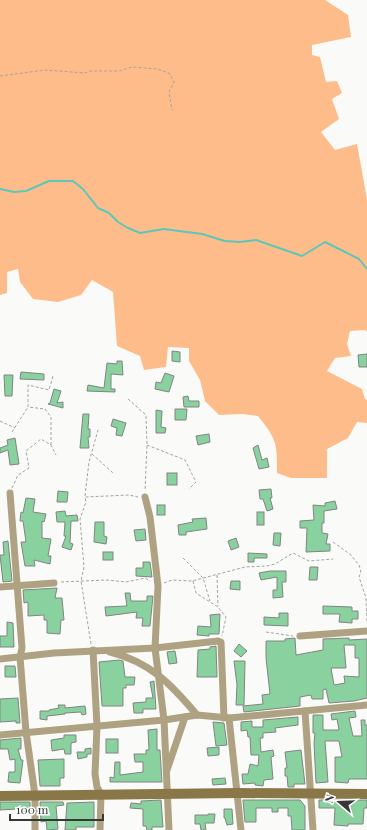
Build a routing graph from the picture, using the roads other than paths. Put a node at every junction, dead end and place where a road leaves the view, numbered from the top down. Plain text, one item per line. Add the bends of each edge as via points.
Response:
1 (10, 493) road end
2 (145, 497) road end
3 (54, 583) road end
4 (16, 586) junction
5 (0, 587) edge
6 (367, 631) edge
7 (300, 636) road end
8 (155, 648) junction
9 (93, 650) junction
10 (104, 650) junction
11 (20, 657) junction
12 (0, 659) edge
13 (158, 676) junction
14 (367, 705) edge
15 (305, 711) junction
16 (197, 714) junction
17 (185, 716) junction
18 (227, 718) junction
19 (164, 720) junction
20 (97, 726) junction
21 (26, 732) junction
22 (0, 734) edge
23 (166, 774) junction
24 (238, 793) junction
25 (310, 793) junction
26 (101, 794) junction
27 (167, 794) junction
28 (367, 794) edge
29 (34, 795) junction
30 (0, 796) edge
31 (35, 830) edge
32 (100, 830) edge
33 (169, 830) edge
34 (241, 830) edge
35 (313, 830) edge

1 - 4 street
2 - 8 street via 150,517 158,586
3 - 4 street
4 - 5 street
4 - 11 street via 22,648
6 - 7 street
8 - 10 street
8 - 13 street
8 - 18 street via 221,642
9 - 10 street
9 - 11 street
9 - 20 street
10 - 13 street via 141,662
11 - 12 street
11 - 21 street
13 - 16 street
13 - 19 street
14 - 15 street
15 - 18 street
15 - 25 street
16 - 17 street
16 - 18 street
17 - 19 street
17 - 23 street
18 - 24 street
19 - 20 street
19 - 23 street
20 - 21 street
20 - 26 street via 95,774
21 - 22 street
21 - 29 street
23 - 27 street
24 - 25 street
24 - 27 street
24 - 34 street
25 - 28 street
25 - 35 street
26 - 27 street
26 - 29 street
26 - 32 street
27 - 33 street
29 - 30 street
29 - 31 street

